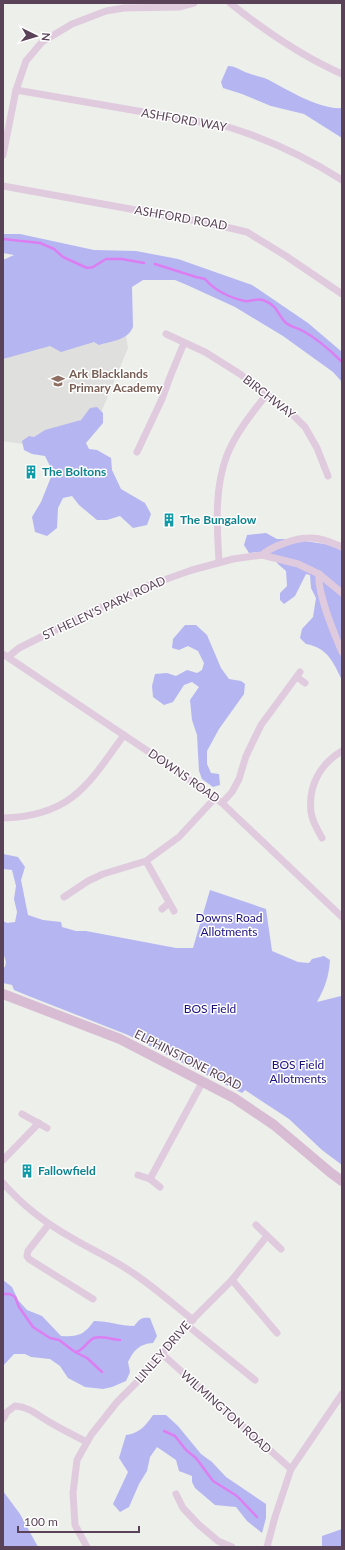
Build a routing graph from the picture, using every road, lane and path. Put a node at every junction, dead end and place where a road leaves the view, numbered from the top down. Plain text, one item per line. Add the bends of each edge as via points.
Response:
1 (194, 3) edge
2 (230, 3) edge
3 (342, 74) edge
4 (16, 90) junction
5 (3, 155) edge
6 (342, 180) edge
7 (3, 186) edge
8 (342, 294) edge
9 (166, 334) dead end
10 (184, 343) junction
11 (267, 394) junction
12 (137, 452) dead end
13 (328, 476) dead end
14 (342, 547) edge
15 (262, 555) junction
16 (219, 561) junction
17 (319, 574) junction
18 (342, 593) edge
19 (342, 652) edge
20 (4, 656) edge
21 (305, 683) dead end
22 (124, 735) junction
23 (342, 751) edge
24 (215, 798) junction
25 (222, 803) junction
26 (3, 818) edge
27 (322, 838) dead end
28 (146, 862) junction
29 (64, 897) dead end
30 (169, 903) junction
31 (162, 909) dead end
32 (174, 910) dead end
33 (342, 916) edge
34 (3, 994) edge
35 (203, 1082) junction
36 (22, 1114) dead end
37 (39, 1123) junction
38 (47, 1128) dead end
39 (3, 1160) edge
40 (138, 1175) dead end
41 (150, 1180) junction
42 (342, 1180) edge
43 (3, 1183) edge
44 (160, 1187) dead end
45 (49, 1224) junction
46 (256, 1225) dead end
47 (267, 1236) junction
48 (281, 1249) dead end
49 (232, 1280) junction
50 (93, 1299) dead end
51 (190, 1322) junction
52 (277, 1333) dead end
53 (162, 1354) junction
54 (255, 1380) dead end
55 (342, 1394) edge
56 (3, 1419) edge
57 (87, 1442) junction
58 (291, 1469) junction
59 (176, 1494) dead end
60 (87, 1547) edge
61 (232, 1547) edge
62 (267, 1547) edge

1 - 4 street via 179,8 124,8 106,11 72,24 42,42 26,61
2 - 3 street via 264,30
4 - 5 street
4 - 6 street, ASHFORD WAY via 225,126 285,148
7 - 8 street, ASHFORD ROAD via 247,232 280,251
9 - 10 street, BIRCHWAY
10 - 11 street, BIRCHWAY via 205,352
10 - 12 street
11 - 13 street, BIRCHWAY via 305,427
11 - 16 street via 239,433 227,456 219,486
14 - 15 street via 320,539 308,538 280,545
15 - 16 street, ST HELEN'S PARK ROAD
15 - 17 street, ST HELEN'S PARK ROAD via 298,564
16 - 20 street, ST HELEN'S PARK ROAD via 146,586
17 - 18 street, ST HELEN'S PARK ROAD
17 - 19 street via 318,583 332,630
20 - 22 street, DOWNS ROAD
21 - 25 street via 298,674 261,725 246,756 239,779
22 - 24 street, DOWNS ROAD
22 - 26 street via 94,777 62,805 22,817
23 - 27 street via 321,768 311,797 311,813
24 - 25 street, DOWNS ROAD
24 - 28 street via 179,837
25 - 33 street, DOWNS ROAD
28 - 29 street via 88,880
28 - 30 street
30 - 31 street
30 - 32 street
34 - 35 street, ELPHINSTONE ROAD via 120,1039
35 - 41 street
35 - 42 street, ELPHINSTONE ROAD via 256,1112
36 - 37 street
37 - 38 street
37 - 39 street
40 - 41 street
41 - 44 street
43 - 45 street, LINLEY DRIVE
45 - 50 street via 28,1251 27,1256
45 - 51 street, LINLEY DRIVE via 133,1273
46 - 47 street
47 - 48 street
47 - 49 street
49 - 51 street
49 - 52 street
51 - 53 street, LINLEY DRIVE
51 - 54 street
53 - 57 street, LINLEY DRIVE via 116,1402
53 - 58 street, WILMINGTON ROAD
55 - 58 street
56 - 57 street via 15,1406 22,1407 32,1410 45,1420
57 - 60 street, LINLEY DRIVE via 77,1460 73,1493 75,1524
58 - 62 street
59 - 61 street via 183,1508 198,1524 218,1541

